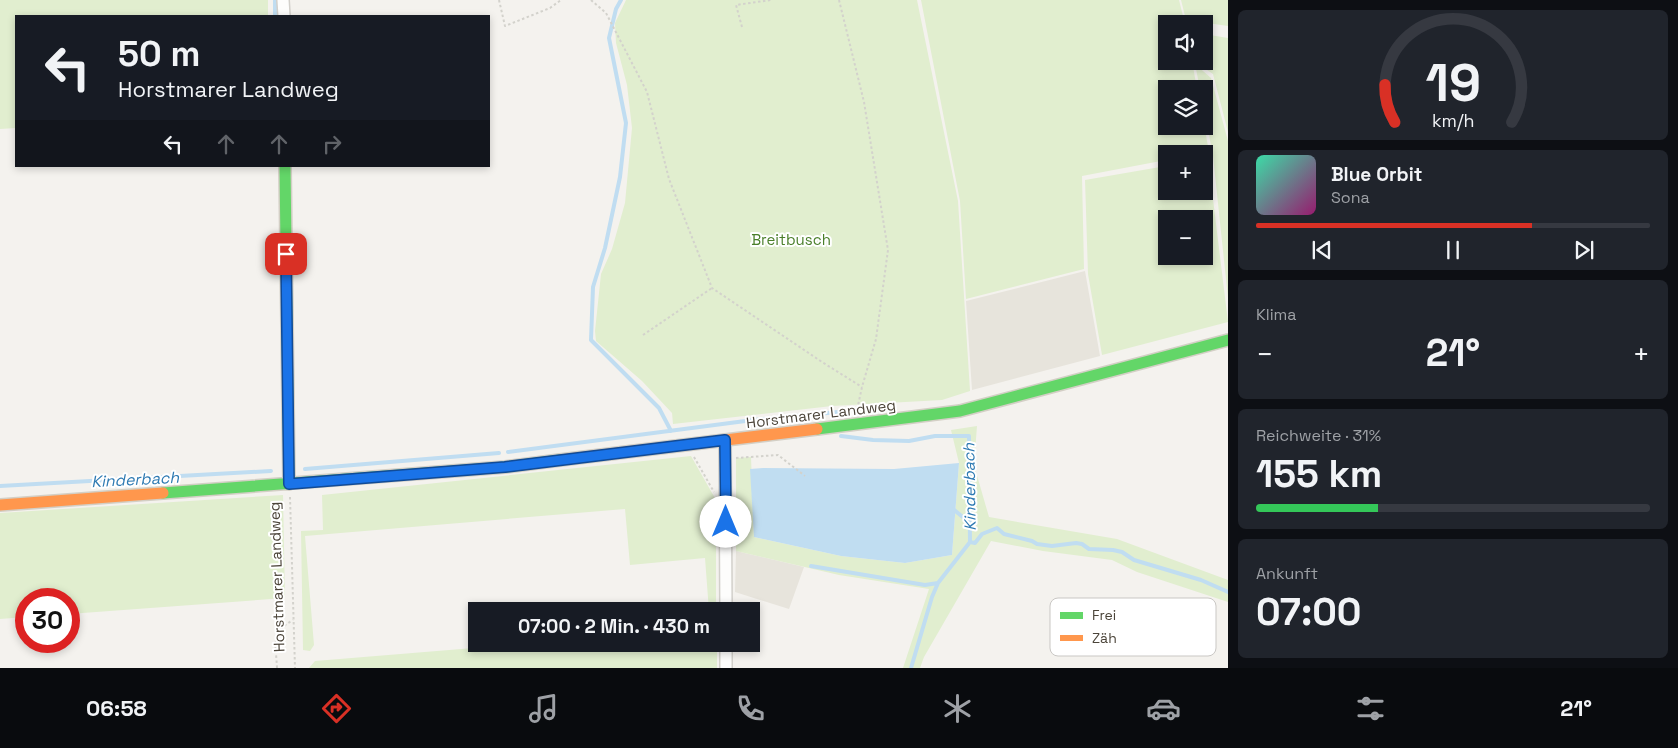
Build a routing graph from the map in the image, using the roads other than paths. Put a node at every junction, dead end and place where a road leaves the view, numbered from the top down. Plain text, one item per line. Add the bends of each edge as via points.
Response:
1 (283, 0) edge
2 (284, 15) edge
3 (285, 167) edge
4 (1228, 340) edge
5 (725, 440) junction
6 (289, 484) junction
7 (0, 505) edge
8 (726, 602) edge
9 (726, 652) edge
10 (726, 668) edge

1 - 2 street
3 - 6 street
4 - 5 street, Horstmarer Landweg via 960,410 903,420
5 - 6 street, Horstmarer Landweg via 505,467
5 - 8 street
6 - 7 street, Horstmarer Landweg
9 - 10 street

